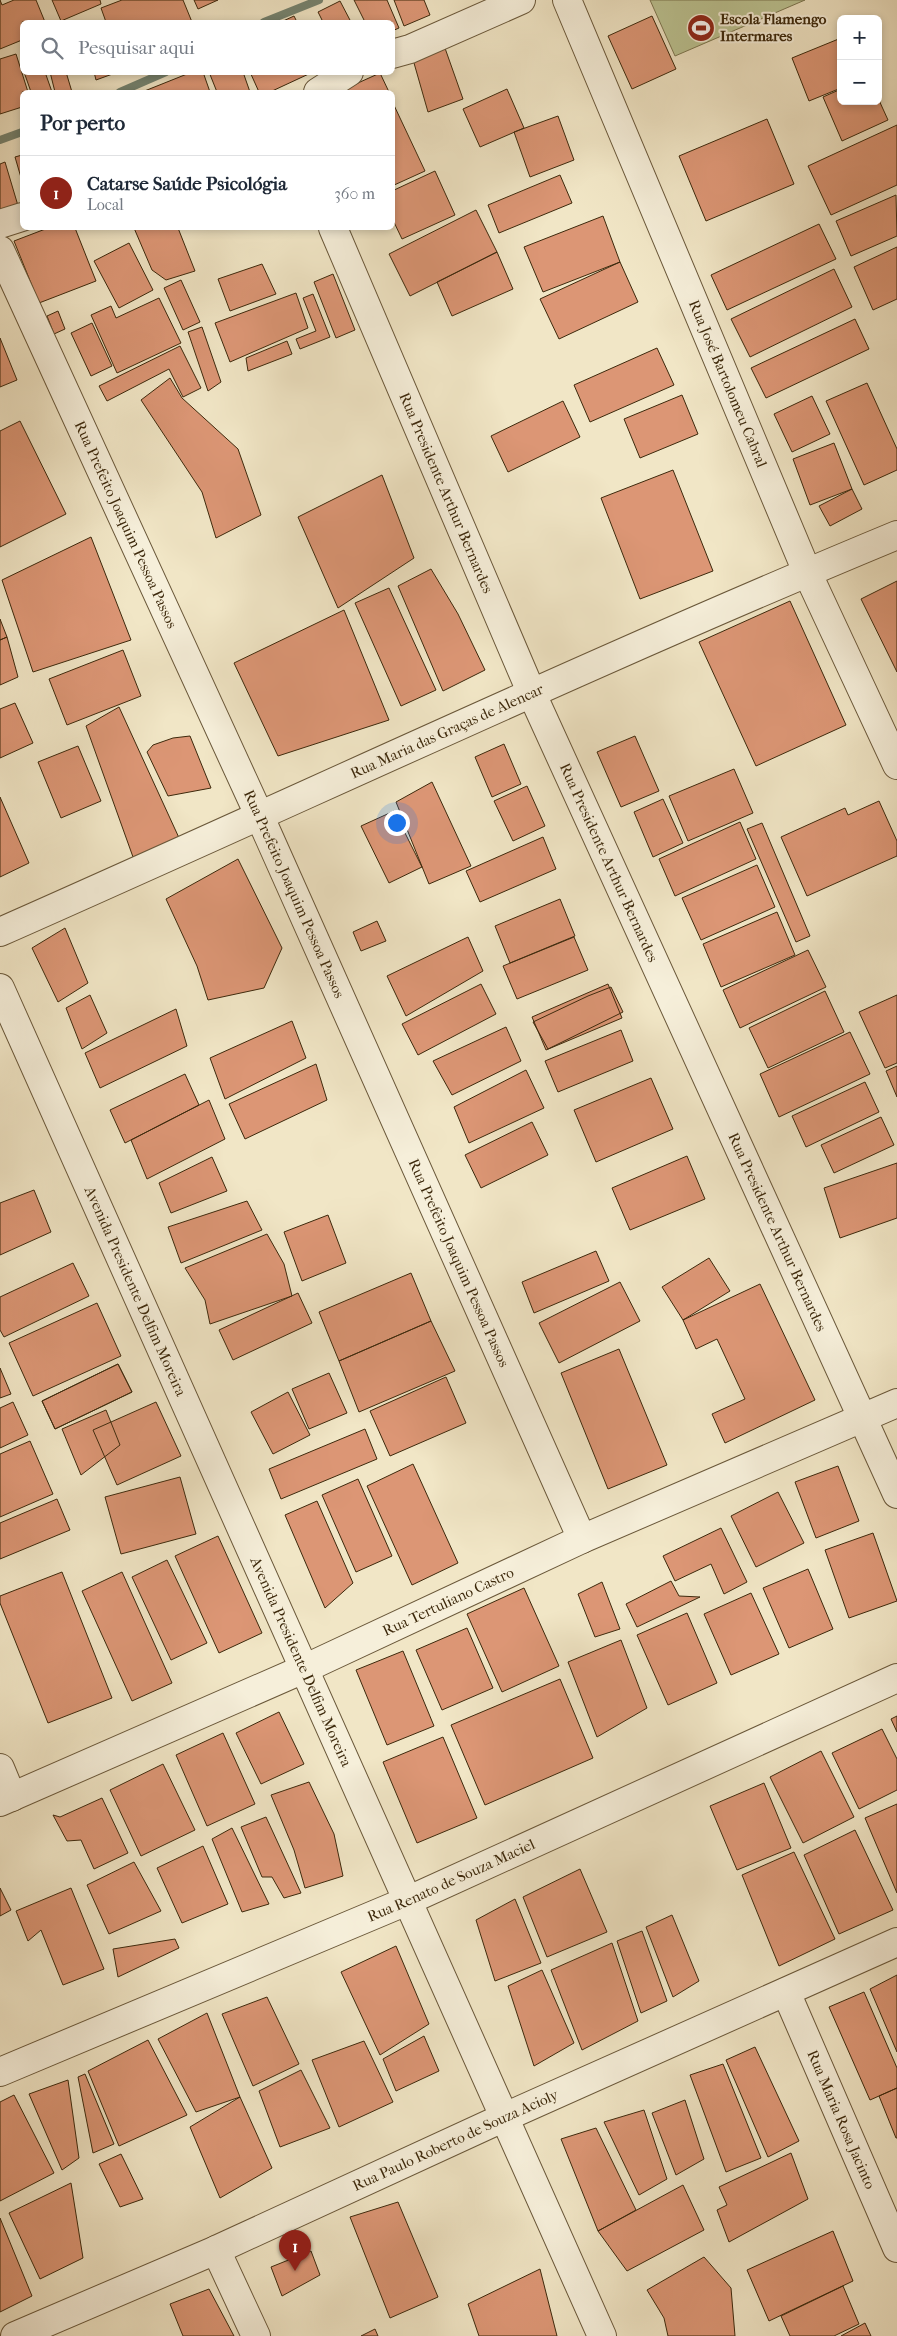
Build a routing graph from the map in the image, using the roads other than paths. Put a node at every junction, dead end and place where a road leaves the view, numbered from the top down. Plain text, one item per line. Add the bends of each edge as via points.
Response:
1 (521, 0) edge
2 (567, 0) edge
3 (395, 53) edge
4 (344, 75) edge
5 (321, 90) edge
6 (20, 218) edge
7 (0, 224) edge
8 (334, 230) edge
9 (0, 250) edge
10 (897, 535) edge
11 (807, 572) junction
12 (532, 694) junction
13 (897, 765) edge
14 (260, 817) junction
15 (0, 932) edge
16 (0, 988) edge
17 (897, 1403) edge
18 (862, 1419) junction
19 (897, 1494) edge
20 (582, 1539) junction
21 (306, 1668) junction
22 (897, 1678) edge
23 (0, 1768) edge
24 (6, 1799) edge
25 (407, 1901) junction
26 (897, 1942) edge
27 (786, 1992) junction
28 (0, 2072) edge
29 (504, 2117) junction
30 (897, 2248) edge
31 (216, 2250) junction
32 (15, 2336) edge
33 (256, 2336) edge
34 (602, 2336) edge

1 - 3 street
2 - 11 street, Rua José Bartolomeu Cabral
4 - 5 street
6 - 7 street
8 - 12 street, Rua Presidente Arthur Bernardes
9 - 14 street, Rua Prefeito Joaquim Pessoa Passos
10 - 11 street, Rua Maria das Graças de Alencar
11 - 12 street, Rua Maria das Graças de Alencar
11 - 13 street, Rua José Bartolomeu Cabral
12 - 14 street, Rua Maria das Graças de Alencar
12 - 18 street, Rua Presidente Arthur Bernardes
14 - 15 street, Rua Maria das Graças de Alencar
14 - 20 street, Rua Prefeito Joaquim Pessoa Passos
16 - 21 street, Avenida Presidente Delfim Moreira
17 - 18 street, Rua Tertuliano Castro
18 - 19 street, Rua Presidente Arthur Bernardes
18 - 20 street, Rua Tertuliano Castro
20 - 21 street, Rua Tertuliano Castro
21 - 24 street, Rua Tertuliano Castro
21 - 25 street, Avenida Presidente Delfim Moreira
22 - 25 street, Rua Renato de Souza Maciel
23 - 24 street
25 - 28 street, Rua Renato de Souza Maciel
25 - 29 street, Avenida Presidente Delfim Moreira
26 - 27 street, Rua Paulo Roberto de Souza Acioly
27 - 29 street, Rua Paulo Roberto de Souza Acioly
27 - 30 street, Rua Maria Rosa Jacinto
29 - 31 street, Rua Paulo Roberto de Souza Acioly
29 - 34 street, Avenida Presidente Delfim Moreira
31 - 32 street, Rua Paulo Roberto de Souza Acioly
31 - 33 street

